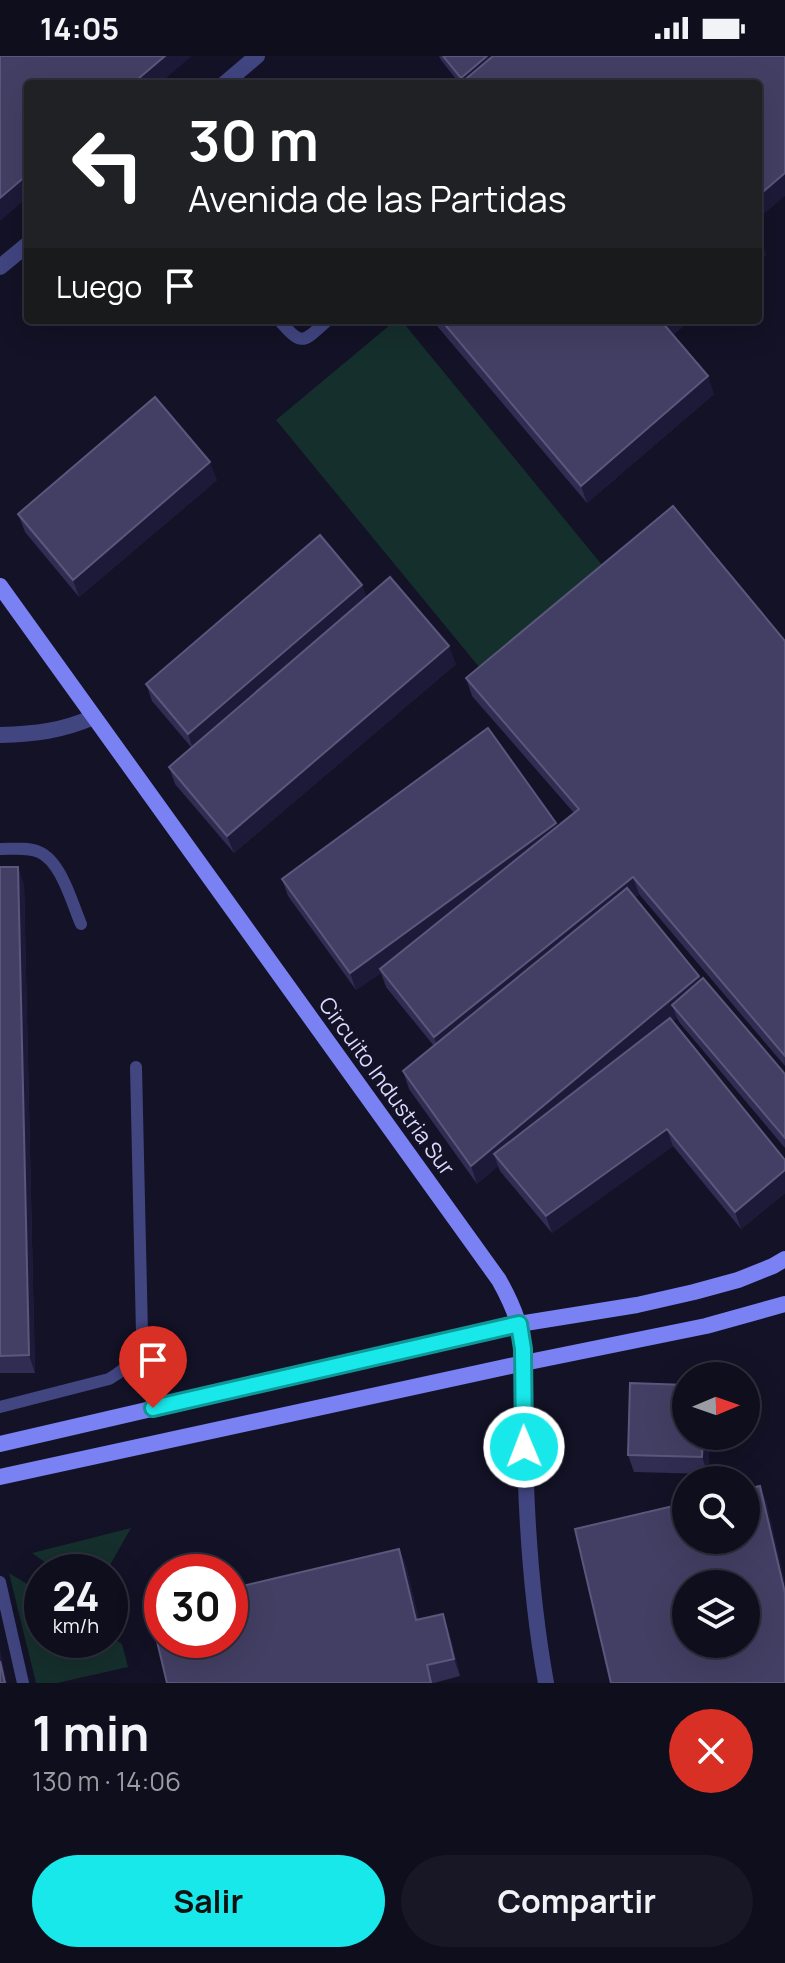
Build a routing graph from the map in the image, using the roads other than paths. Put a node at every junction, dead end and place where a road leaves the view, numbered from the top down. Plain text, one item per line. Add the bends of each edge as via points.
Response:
1 (257, 56) edge
2 (229, 80) edge
3 (24, 247) edge
4 (0, 267) edge
5 (282, 324) edge
6 (323, 324) edge
7 (0, 586) edge
8 (94, 717) junction
9 (0, 735) edge
10 (0, 849) edge
11 (81, 924) dead end
12 (136, 1067) dead end
13 (785, 1259) edge
14 (785, 1304) edge
15 (519, 1324) junction
16 (524, 1363) junction
17 (0, 1407) edge
18 (0, 1444) edge
19 (0, 1477) edge
20 (0, 1582) edge
21 (23, 1683) edge
22 (546, 1683) edge

1 - 2 street
3 - 4 street
5 - 6 lane via 293,337 306,339
7 - 8 main road, Circuito Industria Sur
8 - 9 street via 49,732
8 - 15 main road, Circuito Industria Sur via 499,1280
10 - 11 lane via 40,852 55,865
12 - 17 lane via 142,1334 138,1353 109,1379
13 - 15 main road via 694,1292
14 - 16 main road via 706,1326
15 - 16 main road, Circuito Industria Sur
15 - 18 main road
16 - 19 main road
16 - 22 street, Circuito Industria Sur via 533,1592
20 - 21 lane

